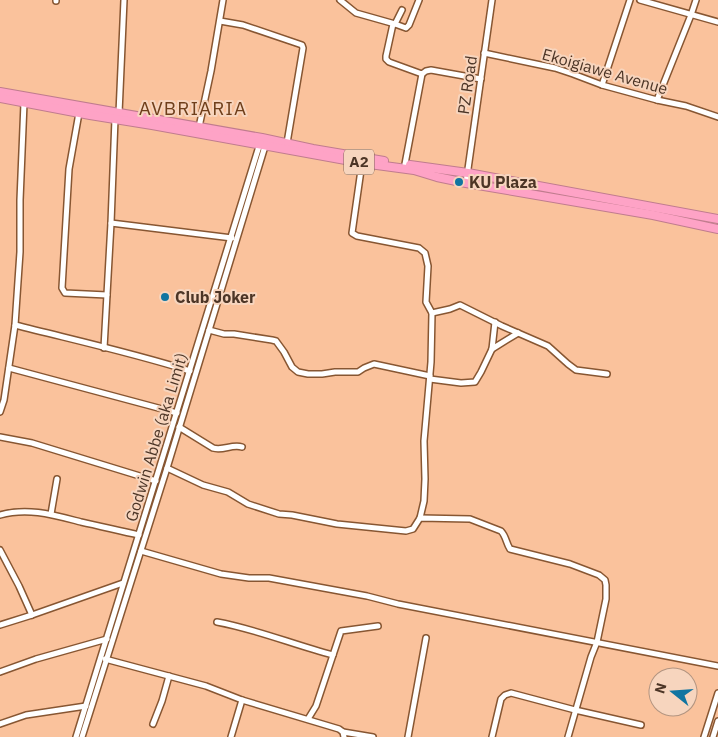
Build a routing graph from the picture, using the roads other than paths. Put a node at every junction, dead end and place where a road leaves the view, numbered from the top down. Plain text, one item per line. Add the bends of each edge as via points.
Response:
1 (124, 0) edge
2 (223, 0) edge
3 (340, 0) edge
4 (419, 0) edge
5 (492, 0) edge
6 (630, 0) edge
7 (640, 0) edge
8 (696, 0) edge
9 (402, 10) dead end
10 (691, 16) junction
11 (220, 20) junction
12 (718, 22) edge
13 (394, 24) junction
14 (484, 53) junction
15 (422, 74) junction
16 (481, 79) junction
17 (602, 85) junction
18 (0, 92) edge
19 (0, 98) edge
20 (657, 100) junction
21 (24, 104) junction
22 (79, 113) junction
23 (117, 116) junction
24 (718, 117) edge
25 (199, 127) junction
26 (264, 142) junction
27 (287, 143) junction
28 (362, 163) junction
29 (405, 164) junction
30 (468, 174) junction
31 (466, 183) junction
32 (718, 219) edge
33 (111, 223) junction
34 (718, 228) edge
35 (232, 238) junction
36 (106, 295) junction
37 (432, 313) junction
38 (495, 322) junction
39 (15, 325) junction
40 (209, 330) junction
41 (518, 333) junction
42 (104, 348) junction
43 (492, 349) junction
44 (9, 368) junction
45 (190, 371) junction
46 (606, 374) dead end
47 (430, 377) junction
48 (0, 412) edge
49 (177, 413) junction
50 (179, 427) junction
51 (0, 437) edge
52 (242, 447) dead end
53 (167, 468) junction
54 (57, 479) dead end
55 (156, 480) junction
56 (51, 514) junction
57 (0, 515) edge
58 (420, 518) junction
59 (139, 536) junction
60 (0, 550) edge
61 (141, 551) junction
62 (123, 583) junction
63 (123, 595) junction
64 (32, 615) junction
65 (217, 622) dead end
66 (0, 625) edge
67 (378, 626) dead end
68 (426, 638) dead end
69 (107, 639) junction
70 (596, 642) junction
71 (333, 655) junction
72 (104, 659) junction
73 (718, 666) edge
74 (0, 672) edge
75 (169, 676) junction
76 (718, 694) edge
77 (242, 700) junction
78 (86, 706) junction
79 (575, 710) junction
80 (308, 719) junction
81 (718, 721) edge
82 (0, 724) edge
83 (153, 724) dead end
84 (642, 725) dead end
85 (343, 734) edge
86 (76, 737) edge
87 (82, 737) edge
88 (231, 737) edge
89 (373, 737) edge
90 (408, 737) edge
91 (492, 737) edge
92 (568, 737) edge
93 (704, 737) edge
94 (713, 737) edge

1 - 23 street
2 - 11 street
3 - 13 street via 356,13
4 - 13 street via 407,28
5 - 14 street, PZ Road
6 - 17 street
7 - 10 street
8 - 10 street
9 - 13 street
10 - 12 street
10 - 20 street
11 - 25 street
11 - 27 street via 302,45
13 - 15 street via 386,59
14 - 16 street, PZ Road
14 - 17 street, Ekoigiawe Avenue via 554,68
15 - 16 street via 431,70
15 - 29 street
16 - 30 street, PZ Road
17 - 20 street, Ekoigiawe Avenue
18 - 23 highway, A2
19 - 21 highway, A2
20 - 24 street, Ekoigiawe Avenue
21 - 22 highway, A2
21 - 39 street
22 - 23 highway, A2
22 - 36 street via 69,169 62,288 65,292
23 - 25 highway, A2
23 - 26 highway, A2 via 152,125
23 - 33 street
25 - 26 highway, A2
26 - 27 highway, A2
26 - 28 highway, A2
26 - 35 street, Godwin Abbe (aka Limit)
26 - 40 street, Godwin Abbe (aka Limit)
27 - 29 highway, A2
28 - 31 highway, A2 via 414,170
28 - 37 street via 352,233 419,248 425,253 428,266 426,302
29 - 30 highway, A2
30 - 31 street, PZ Road
30 - 32 highway, A2
31 - 34 highway, A2
33 - 35 street
33 - 36 street
35 - 45 street, Godwin Abbe (aka Limit)
36 - 42 street
37 - 38 street via 460,305
37 - 47 street
38 - 41 street
38 - 43 street
39 - 42 street
39 - 44 street
40 - 47 street via 276,341 298,372 358,372 374,364
40 - 50 street, Godwin Abbe (aka Limit)
41 - 43 street
41 - 46 street via 548,346 576,370
42 - 45 street
43 - 47 street via 475,382 461,383
44 - 48 street
44 - 49 street
45 - 49 street, Godwin Abbe (aka Limit)
47 - 58 street via 424,441 424,501
49 - 55 street, Godwin Abbe (aka Limit)
50 - 52 street via 219,450
50 - 53 street, Godwin Abbe (aka Limit)
51 - 55 street
53 - 58 street via 203,485 228,492 248,504 279,514 406,531 413,529
53 - 61 street, Godwin Abbe (aka Limit)
54 - 56 street
55 - 59 street, Godwin Abbe (aka Limit)
56 - 57 street via 18,511
56 - 59 street
58 - 70 street via 470,519 501,531 510,548 599,575 605,580 606,599
59 - 62 street, Godwin Abbe (aka Limit)
60 - 64 street
61 - 63 street, Godwin Abbe (aka Limit)
61 - 70 street via 221,574 270,578
62 - 63 street, Godwin Abbe (aka Limit)
62 - 64 street
63 - 69 street, Godwin Abbe (aka Limit)
63 - 72 street, Godwin Abbe (aka Limit)
64 - 66 street
65 - 71 street
67 - 71 street via 341,631
68 - 90 street
69 - 72 street, Godwin Abbe (aka Limit)
69 - 74 street
70 - 73 street
70 - 79 street
71 - 80 street via 316,706
72 - 75 street
72 - 78 street, Godwin Abbe (aka Limit)
72 - 87 street, Godwin Abbe (aka Limit)
75 - 77 street
75 - 83 street
76 - 93 street
77 - 80 street
77 - 88 street
78 - 82 street via 26,714
78 - 86 street, Godwin Abbe (aka Limit)
79 - 84 street
79 - 91 street via 512,693 505,695 501,699
79 - 92 street
80 - 85 street via 339,729
81 - 94 street
85 - 89 street

